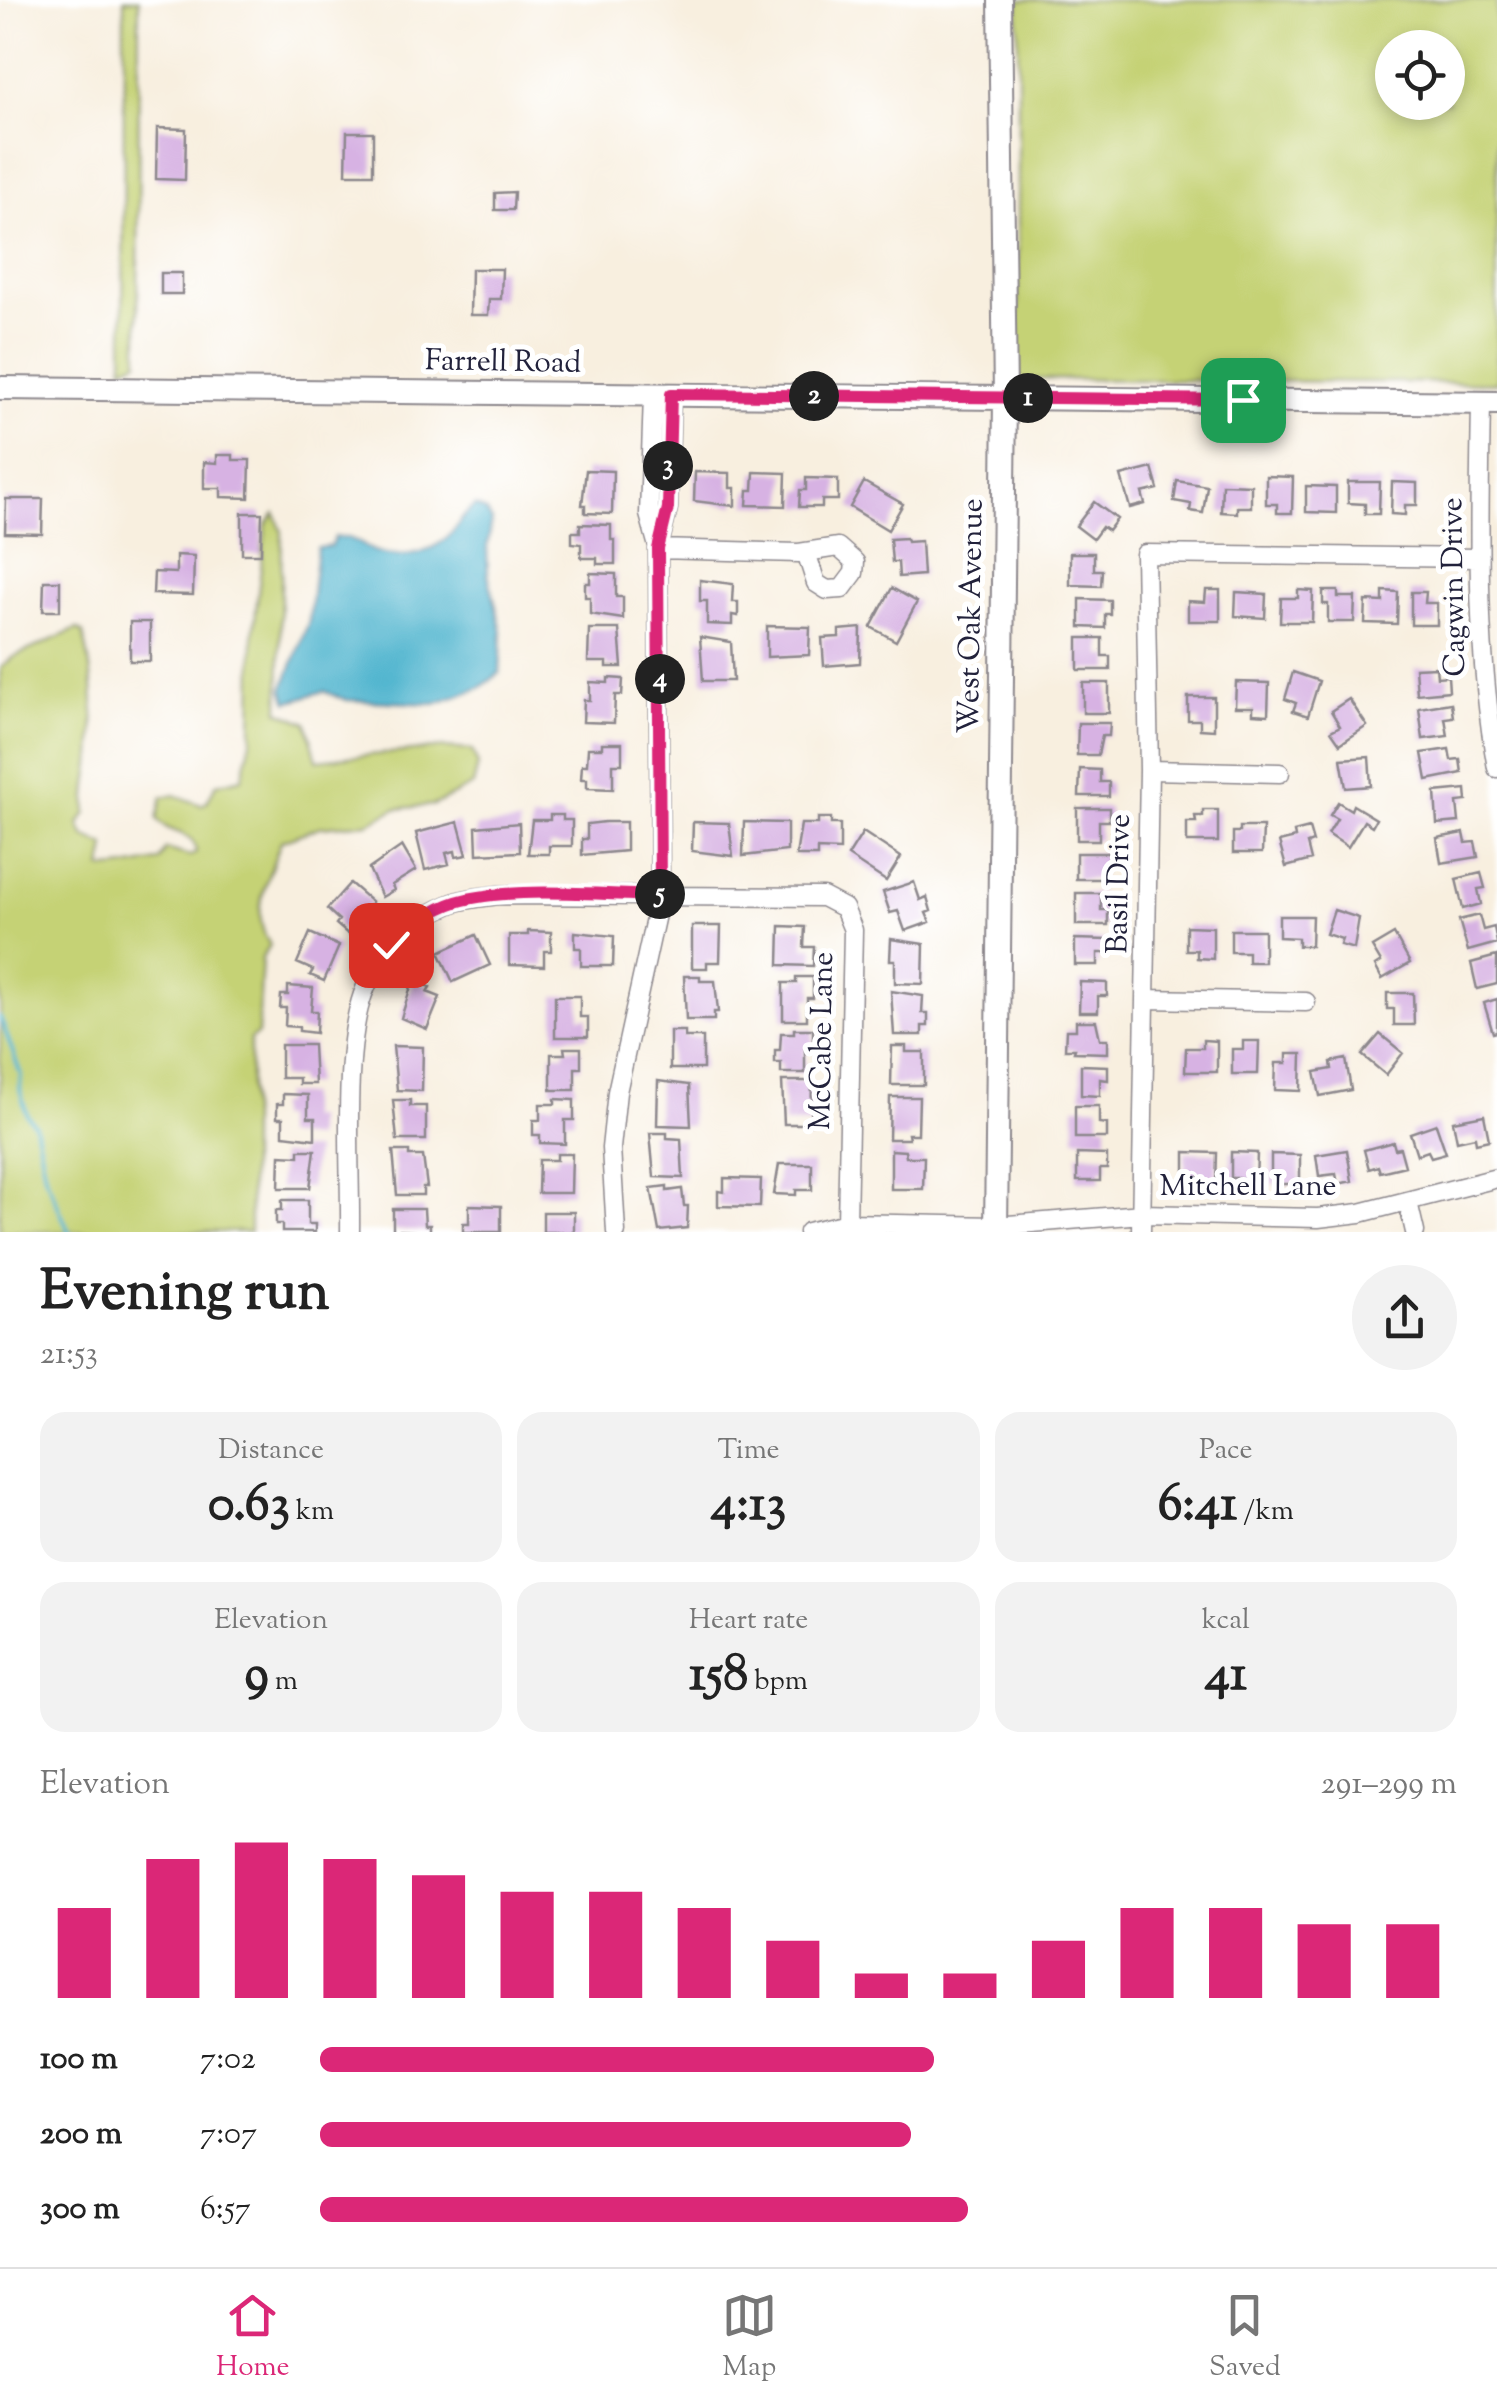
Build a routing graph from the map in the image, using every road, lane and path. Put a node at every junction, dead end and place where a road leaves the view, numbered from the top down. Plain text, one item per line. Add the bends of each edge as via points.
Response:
1 (1000, 0) edge
2 (0, 388) edge
3 (662, 395) junction
4 (1005, 398) junction
5 (1489, 403) edge
6 (658, 549) junction
7 (806, 552) dead end
8 (1478, 558) junction
9 (1497, 768) edge
10 (1149, 770) junction
11 (1280, 773) dead end
12 (660, 896) junction
13 (1145, 999) junction
14 (1306, 1002) dead end
15 (1497, 1178) edge
16 (1408, 1202) junction
17 (847, 1222) junction
18 (1141, 1223) edge
19 (996, 1229) edge
20 (350, 1232) edge
21 (616, 1232) edge
22 (808, 1232) edge
23 (1415, 1232) edge

1 - 4 street, West Oak Avenue
2 - 3 street, Farrell Road
3 - 4 street, Farrell Road
3 - 6 street via 650,514
4 - 5 street, Farrell Road
4 - 19 street, West Oak Avenue
5 - 8 street, Cagwin Drive
6 - 7 street
6 - 12 street
8 - 9 street, Cagwin Drive via 1482,668
8 - 10 street, Basil Drive via 1145,554
10 - 11 street
10 - 13 street, Basil Drive
12 - 17 street, McCabe Lane via 823,897 844,908 853,930
12 - 20 street, McCabe Lane via 498,895 455,902 391,945 364,993 352,1049
12 - 21 street via 616,1092
13 - 14 street
13 - 18 street, Basil Drive
15 - 16 street, Mitchell Lane
16 - 18 street, Mitchell Lane via 1318,1218
16 - 23 street
17 - 19 street, Mitchell Lane
17 - 22 street, Mitchell Lane
18 - 19 street, Mitchell Lane

